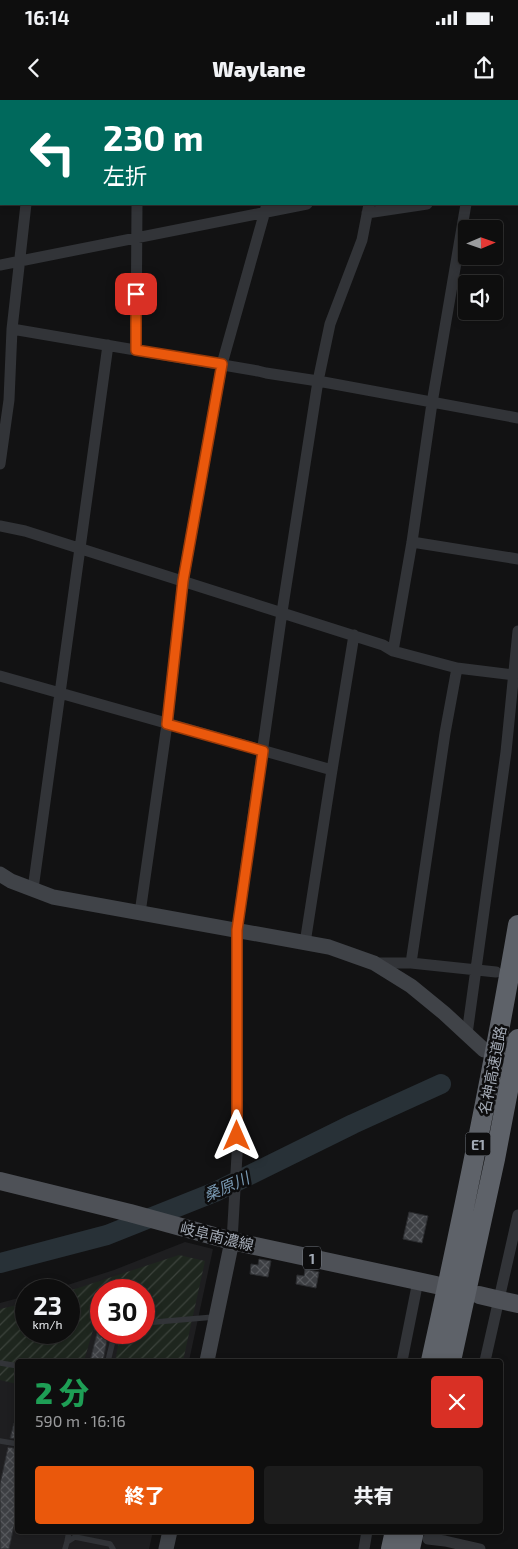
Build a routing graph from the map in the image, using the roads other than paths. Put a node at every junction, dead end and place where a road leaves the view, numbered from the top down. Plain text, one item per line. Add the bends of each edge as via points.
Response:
1 (26, 205) edge
2 (137, 205) edge
3 (298, 205) edge
4 (412, 205) edge
5 (466, 205) edge
6 (368, 208) edge
7 (265, 209) edge
8 (136, 238) junction
9 (20, 261) junction
10 (0, 266) edge
11 (12, 328) junction
12 (108, 345) junction
13 (136, 350) junction
14 (222, 364) junction
15 (318, 381) junction
16 (5, 400) edge
17 (432, 404) junction
18 (518, 418) edge
19 (0, 464) edge
20 (0, 526) edge
21 (412, 542) junction
22 (80, 548) junction
23 (518, 559) edge
24 (183, 581) junction
25 (282, 612) junction
26 (518, 631) edge
27 (354, 635) junction
28 (393, 651) junction
29 (456, 668) junction
30 (514, 675) junction
31 (0, 676) edge
32 (60, 693) junction
33 (167, 724) junction
34 (263, 751) junction
35 (506, 752) junction
36 (518, 753) edge
37 (332, 770) junction
38 (0, 874) edge
39 (33, 890) junction
40 (140, 913) junction
41 (518, 925) edge
42 (237, 930) junction
43 (305, 942) junction
44 (374, 963) junction
45 (410, 963) junction
46 (476, 970) junction
47 (496, 972) dead end
48 (467, 1034) junction
49 (518, 1039) edge
50 (484, 1050) dead end
51 (0, 1180) edge
52 (518, 1216) edge
53 (232, 1241) junction
54 (418, 1282) junction
55 (436, 1285) dead end
56 (479, 1295) dead end
57 (498, 1300) junction
58 (518, 1304) edge
59 (216, 1317) junction
60 (155, 1322) edge
61 (112, 1344) edge
62 (108, 1359) edge
63 (207, 1359) edge
64 (402, 1359) edge
65 (431, 1359) edge
66 (451, 1359) edge
67 (485, 1359) edge
68 (0, 1363) edge
69 (15, 1366) edge
70 (0, 1441) edge
71 (15, 1444) edge
72 (169, 1534) edge
73 (366, 1534) edge
74 (394, 1534) edge
75 (418, 1540) edge
76 (445, 1540) edge
77 (66, 1546) edge
78 (113, 1549) edge
79 (166, 1549) edge
80 (364, 1549) edge
81 (391, 1549) edge
82 (480, 1549) edge

1 - 9 street
2 - 8 street
3 - 7 street
4 - 6 street
5 - 17 street
6 - 15 street via 362,240 330,324
7 - 8 street
7 - 14 street
8 - 9 street
8 - 13 street
9 - 10 street
9 - 11 street
11 - 12 street
11 - 16 street
12 - 13 street
12 - 22 street
13 - 14 street
14 - 15 street
14 - 24 street
15 - 17 street
15 - 25 street
16 - 19 street
17 - 18 street
17 - 21 street
20 - 22 street
21 - 23 street
21 - 28 street
22 - 24 street
22 - 32 street
24 - 25 street
24 - 33 street
25 - 27 street
25 - 34 street
26 - 30 street
27 - 28 street
27 - 37 street
28 - 29 street
29 - 30 street
29 - 45 street
30 - 35 street
31 - 32 street
32 - 33 street
32 - 39 street
33 - 34 street
33 - 40 street
34 - 37 street
34 - 42 street
35 - 36 street
35 - 46 street
37 - 43 street
38 - 39 street
39 - 40 street via 52,897
40 - 42 street
41 - 65 highway, 名神高速道路 / E1 via 476,1155
42 - 43 street
42 - 53 street via 237,1155
43 - 44 street
44 - 45 street
44 - 48 street via 411,986
45 - 46 street
46 - 47 street
46 - 48 street
48 - 50 street
49 - 66 highway, 名神高速道路 / E1
51 - 53 main road, 岐阜南濃線 / 1
52 - 57 street
53 - 54 main road, 岐阜南濃線 / 1
53 - 59 street
54 - 55 main road, 岐阜南濃線 / 1
54 - 64 street
56 - 57 main road
57 - 58 main road
57 - 67 street
59 - 60 lane
59 - 63 street
61 - 62 lane
68 - 69 lane
70 - 71 lane
72 - 79 street
73 - 80 street
74 - 81 highway
75 - 76 street
76 - 82 street
77 - 78 lane via 75,1536 110,1544

